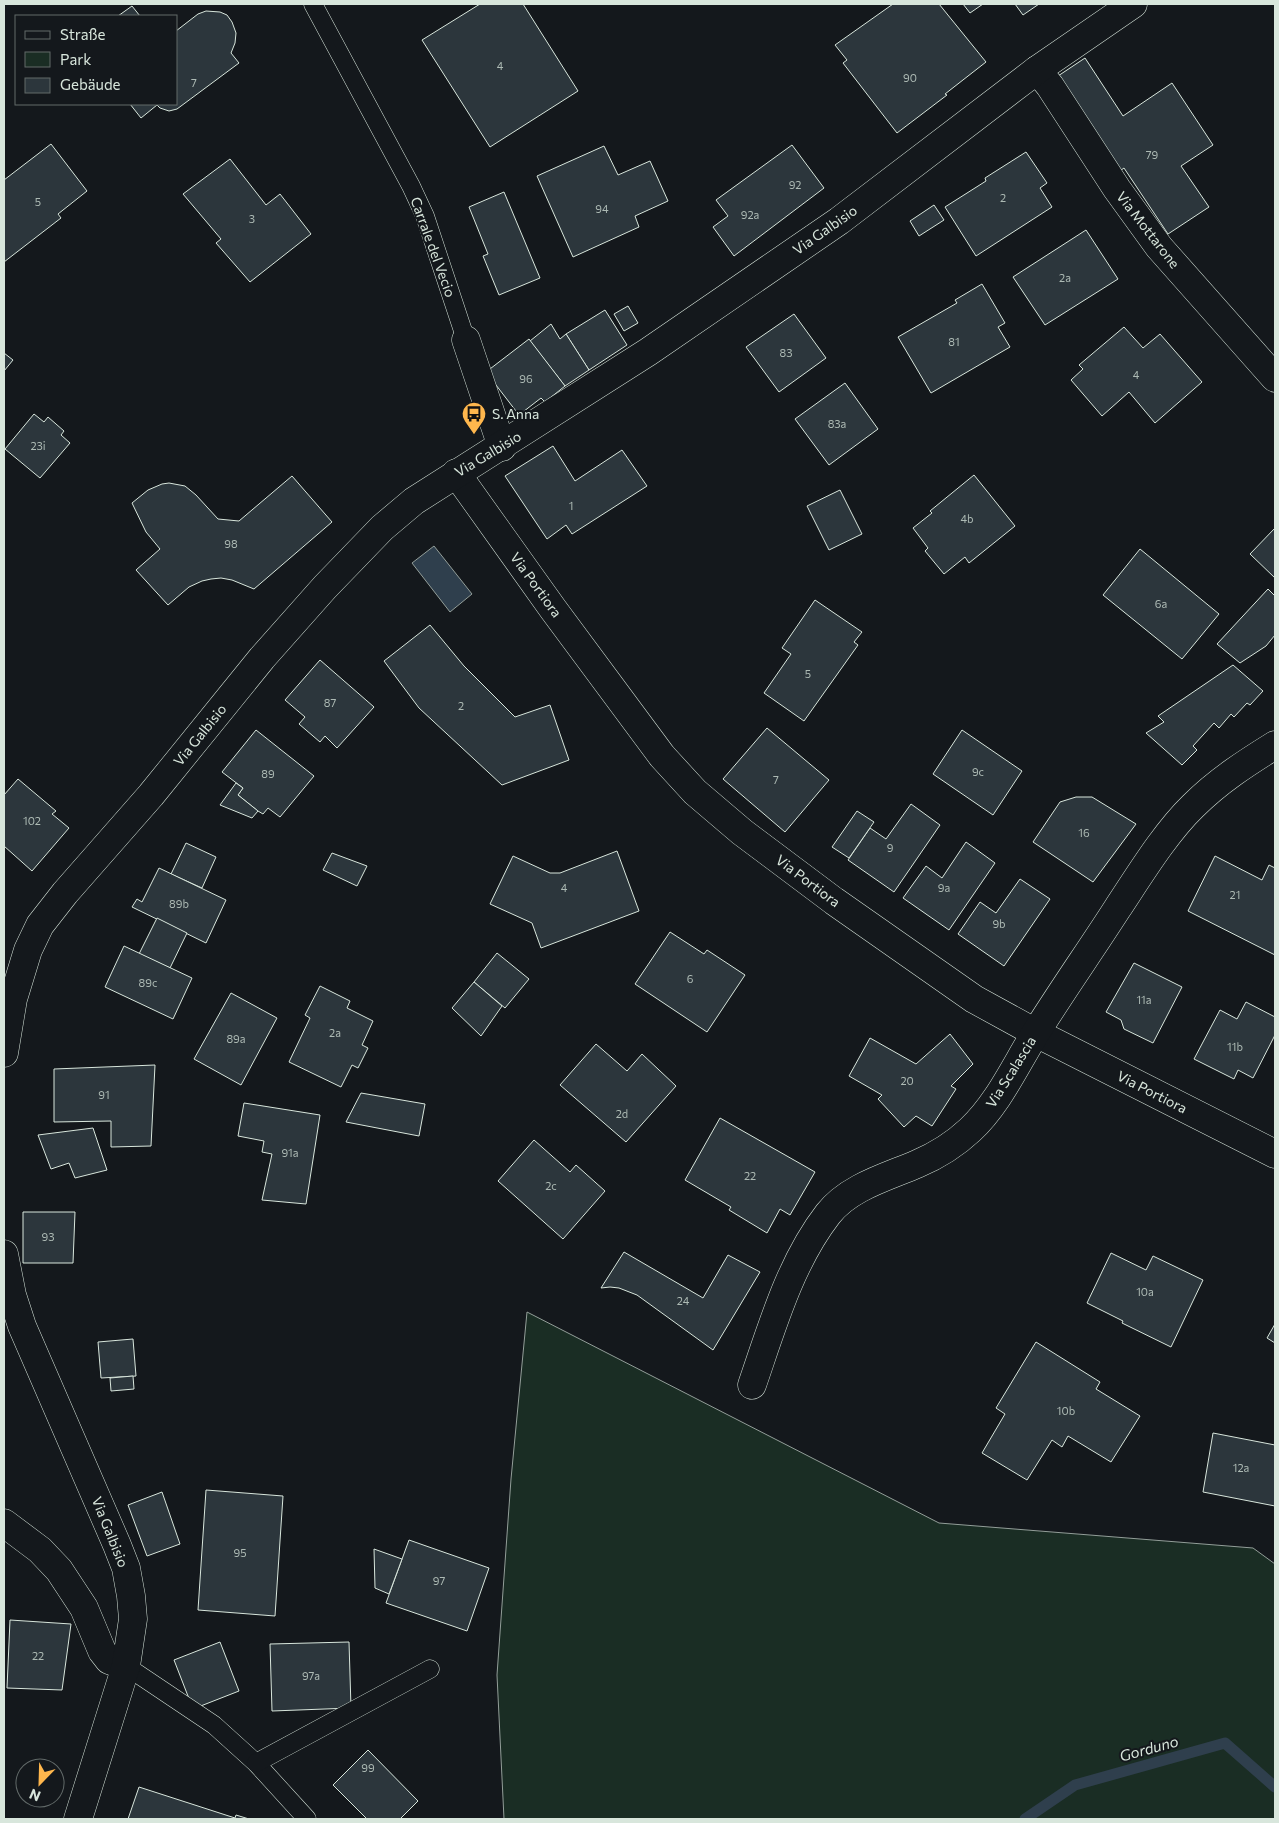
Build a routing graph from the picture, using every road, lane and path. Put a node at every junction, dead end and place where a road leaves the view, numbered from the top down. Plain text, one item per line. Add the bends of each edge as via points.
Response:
1 (313, 4) edge
2 (1133, 4) edge
3 (1037, 70) junction
4 (466, 340) joint
5 (1275, 378) edge
6 (502, 447) junction
7 (456, 473) junction
8 (1275, 745) edge
9 (1036, 1033) junction
10 (4, 1053) edge
11 (1275, 1154) edge
12 (4, 1254) edge
13 (752, 1385) dead end
14 (4, 1523) edge
15 (126, 1666) junction
16 (430, 1669) dead end
17 (256, 1763) junction
18 (78, 1819) edge
19 (307, 1819) edge

1 - 4 lane, Carrale del Vecio via 411,186
2 - 3 street, Via Galbisio
3 - 5 street, Via Mottarone via 1159,247
3 - 6 street, Via Galbisio via 838,221 648,352
4 - 6 street, Carrale del Vecio
6 - 7 street, Via Galbisio
7 - 9 street, Via Portiora via 662,756 695,792 834,901 967,994
7 - 10 street, Via Galbisio via 399,513 324,587 40,925 28,950 13,999
8 - 9 street, Via Scalascia via 1229,774 1178,822
9 - 11 street, Via Portiora
9 - 13 street, Via Scalascia via 992,1104 971,1129 949,1147 863,1187 829,1212 787,1285
12 - 15 street, Via Galbisio via 22,1326 126,1568 133,1619
14 - 15 street via 60,1570 84,1608 102,1651 109,1660
15 - 17 lane via 214,1725
15 - 18 street, Via Galbisio
16 - 17 lane
17 - 19 lane

